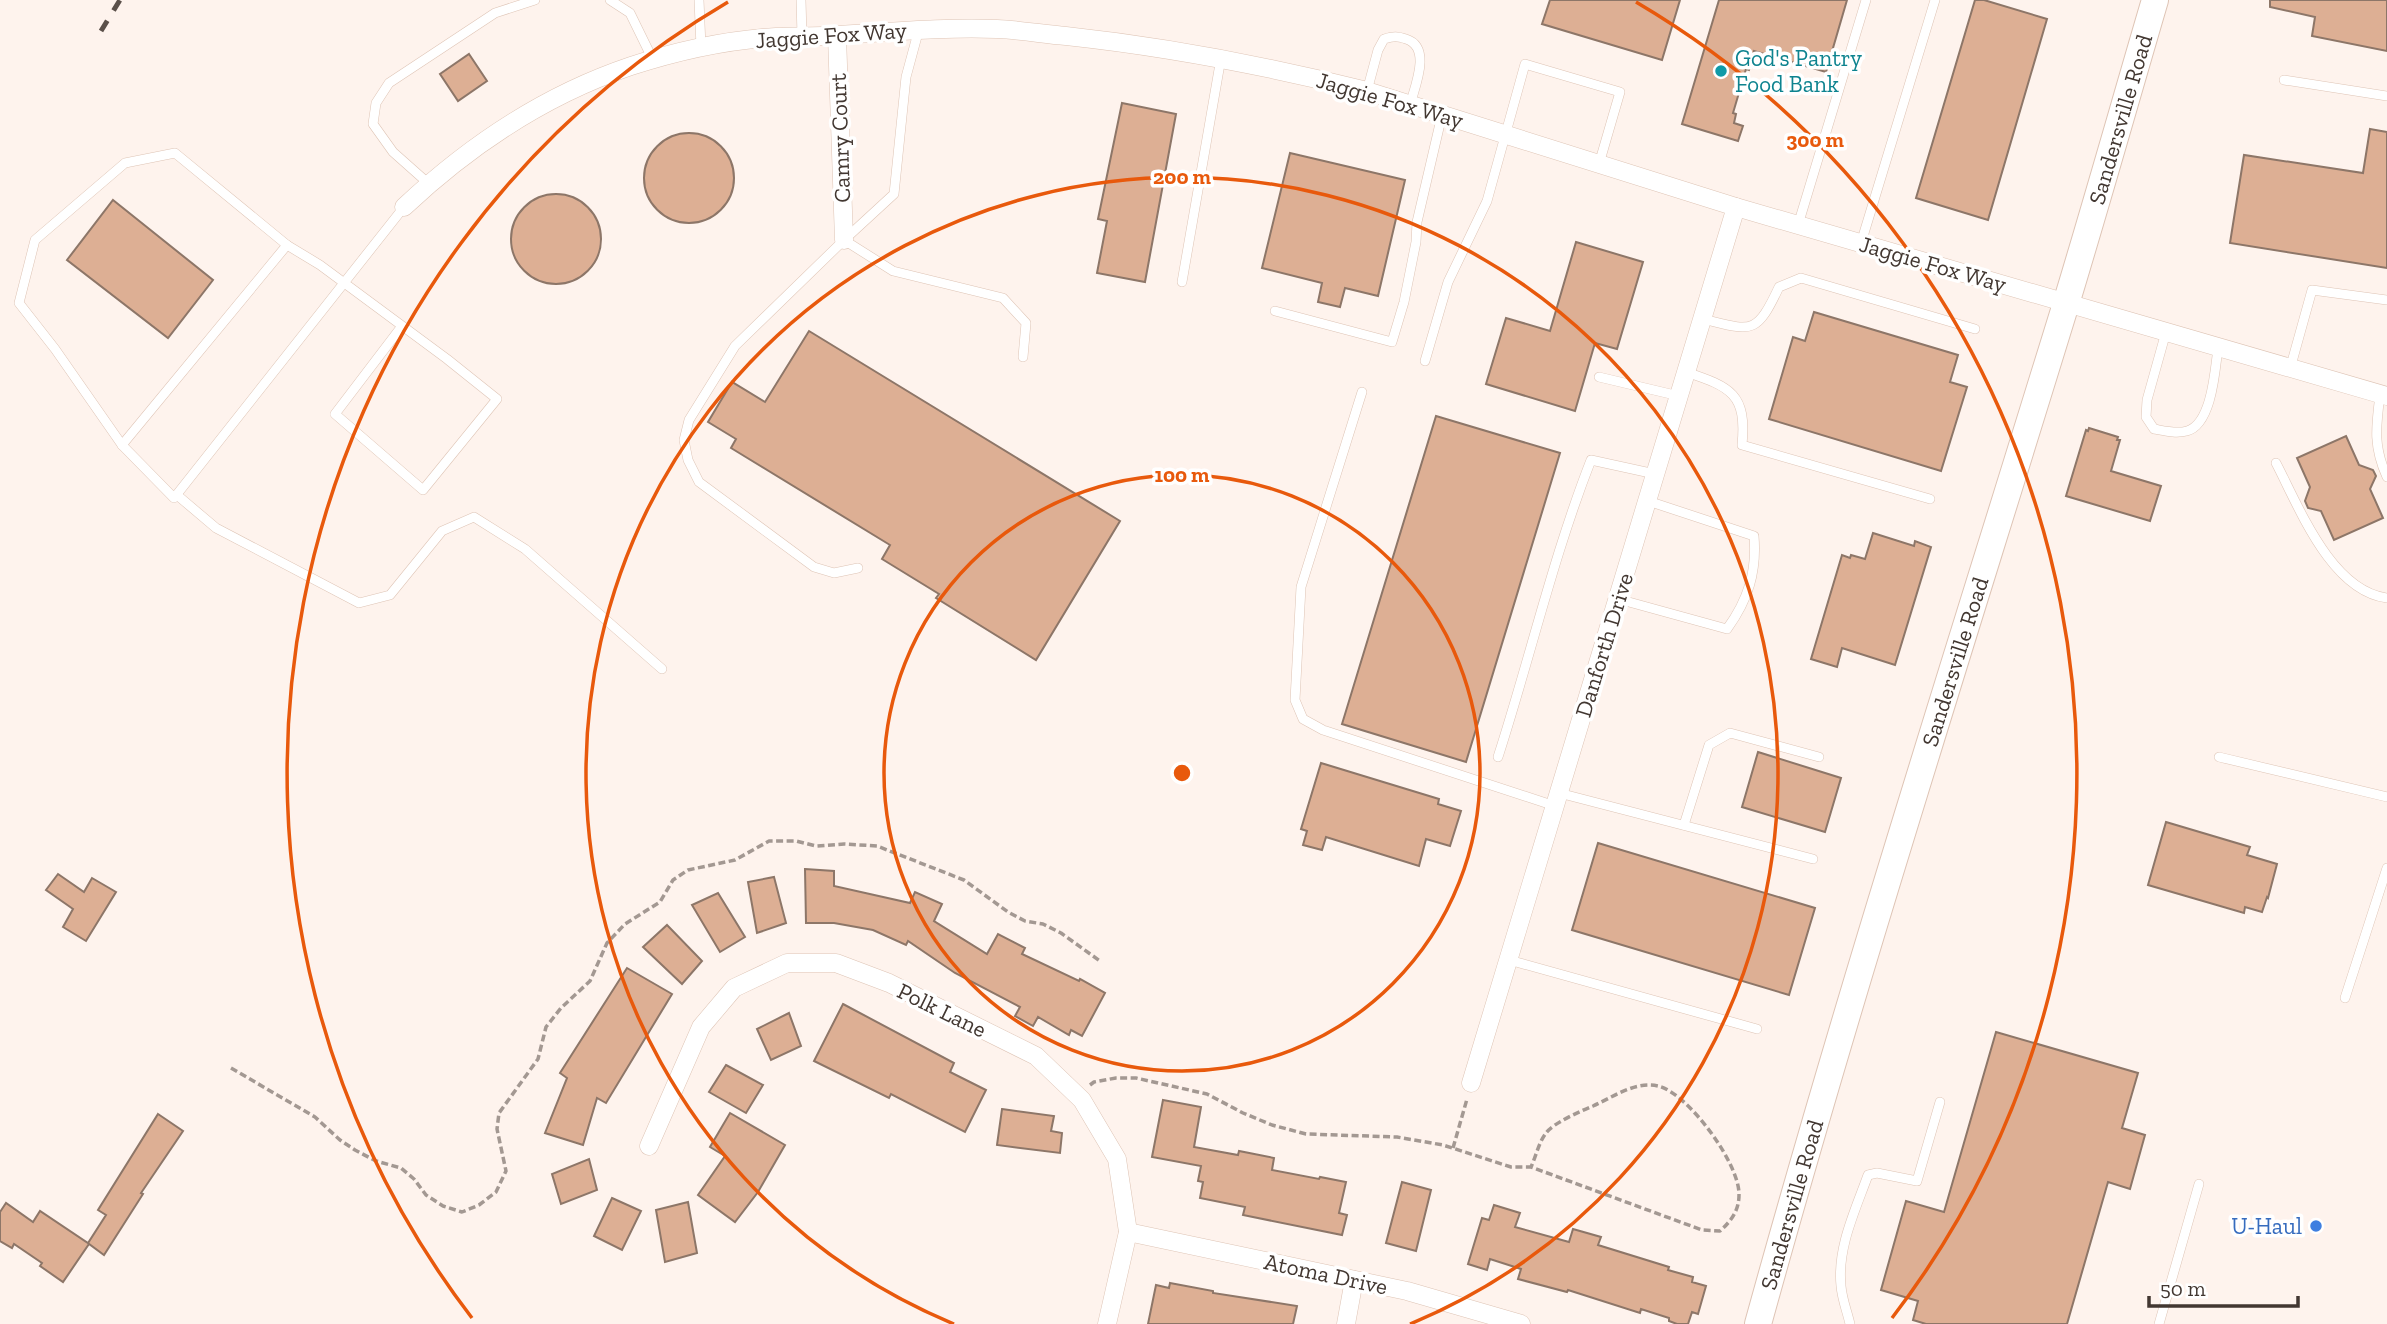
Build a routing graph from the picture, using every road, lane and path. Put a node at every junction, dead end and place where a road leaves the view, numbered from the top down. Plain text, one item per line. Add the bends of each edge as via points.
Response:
1 (536, 0) edge
2 (610, 0) edge
3 (699, 0) edge
4 (801, 0) edge
5 (1866, 0) edge
6 (1935, 0) edge
7 (2155, 0) edge
8 (919, 29) junction
9 (803, 36) junction
10 (837, 36) junction
11 (701, 48) junction
12 (1221, 58) junction
13 (653, 60) junction
14 (2284, 80) dead end
15 (1367, 91) junction
16 (2387, 96) edge
17 (1410, 105) junction
18 (1442, 115) junction
19 (1504, 134) junction
20 (1598, 164) junction
21 (429, 184) junction
22 (404, 207) joint
23 (1737, 207) junction
24 (1798, 225) junction
25 (844, 240) junction
26 (1861, 243) junction
27 (288, 245) junction
28 (1182, 282) dead end
29 (344, 284) junction
30 (2387, 300) edge
31 (2066, 303) junction
32 (1275, 311) dead end
33 (1703, 319) junction
34 (402, 326) junction
35 (1975, 329) dead end
36 (2166, 332) junction
37 (2218, 348) junction
38 (1023, 357) dead end
39 (1425, 361) dead end
40 (2290, 369) junction
41 (1686, 372) junction
42 (1599, 377) dead end
43 (1362, 392) dead end
44 (2384, 395) edge
45 (1679, 397) junction
46 (122, 445) junction
47 (2276, 463) dead end
48 (1656, 474) junction
49 (2387, 477) edge
50 (177, 495) junction
51 (1930, 499) dead end
52 (1647, 501) junction
53 (858, 568) dead end
54 (2387, 598) edge
55 (1618, 599) junction
56 (662, 668) dead end
57 (1498, 757) dead end
58 (1819, 757) dead end
59 (2219, 757) dead end
60 (2387, 797) edge
61 (1557, 799) junction
62 (1684, 825) junction
63 (1813, 859) dead end
64 (2387, 868) edge
65 (1509, 960) junction
66 (1100, 961) dead end
67 (2345, 998) dead end
68 (1757, 1029) dead end
69 (231, 1068) dead end
70 (1094, 1082) dead end
71 (1471, 1083) joint
72 (1940, 1102) dead end
73 (649, 1146) dead end
74 (1453, 1148) junction
75 (1531, 1167) junction
76 (2199, 1184) dead end
77 (1128, 1232) junction
78 (1354, 1280) junction
79 (1107, 1324) edge
80 (1346, 1324) edge
81 (1521, 1324) edge
82 (1758, 1324) edge
83 (1850, 1324) edge
84 (2159, 1324) edge

1 - 21 lane via 495,13 389,83 376,103 373,124 393,152
2 - 13 lane via 630,12
3 - 11 lane
4 - 9 lane
5 - 24 lane
6 - 26 lane
7 - 31 street, Sandersville Road
8 - 10 street, Jaggie Fox Way
8 - 12 street, Jaggie Fox Way via 998,29
8 - 25 lane via 906,77 894,194
9 - 10 street, Jaggie Fox Way
9 - 11 street, Jaggie Fox Way
10 - 25 street, Camry Court
11 - 13 street, Jaggie Fox Way
12 - 15 street, Jaggie Fox Way
12 - 28 lane
13 - 21 street, Jaggie Fox Way via 549,101 471,150
14 - 16 lane
15 - 17 street, Jaggie Fox Way
15 - 17 lane via 1384,39 1395,36 1413,41 1420,62
17 - 18 street, Jaggie Fox Way
18 - 19 street, Jaggie Fox Way
18 - 32 lane via 1392,342
19 - 20 street, Jaggie Fox Way
19 - 20 lane via 1525,64 1620,92
19 - 39 lane via 1487,201 1448,282
20 - 23 street, Jaggie Fox Way
21 - 22 street, Jaggie Fox Way
22 - 29 lane
23 - 24 street, Jaggie Fox Way
23 - 33 street, Danforth Drive
24 - 26 street, Jaggie Fox Way
25 - 38 lane via 893,271 1003,298 1026,323
25 - 53 lane via 735,346 689,420 684,440 699,482 762,529 814,567 834,573
26 - 31 street, Jaggie Fox Way
27 - 29 lane
27 - 46 lane
27 - 46 lane via 175,153 125,163 35,240 19,303
29 - 34 lane
29 - 50 lane
30 - 40 lane via 2312,290
31 - 36 street, Jaggie Fox Way
31 - 82 street, Sandersville Road via 1875,920
33 - 35 lane via 1743,329 1767,313 1779,287 1801,278
33 - 41 street, Danforth Drive
34 - 34 lane via 496,399 423,490 335,414
36 - 37 street, Jaggie Fox Way
36 - 37 lane via 2147,400 2146,417 2154,429 2173,433 2200,424 2212,391
37 - 40 street, Jaggie Fox Way
40 - 44 street, Jaggie Fox Way
41 - 45 street, Danforth Drive
41 - 51 lane via 1722,384 1735,398 1744,420 1742,445
42 - 45 lane
43 - 61 lane via 1301,587 1295,700 1303,719 1324,730
44 - 49 lane via 2375,433
45 - 48 street, Danforth Drive
46 - 50 lane via 174,498
47 - 54 lane via 2311,530 2346,578 2368,593
48 - 52 street, Danforth Drive
48 - 57 lane via 1591,460 1564,530
50 - 56 lane via 216,528 359,603 390,594 442,531 474,517 525,549
52 - 55 street, Danforth Drive
52 - 55 lane via 1754,536 1753,573 1742,608 1727,629
55 - 61 street, Danforth Drive
58 - 62 lane via 1730,733 1709,745
59 - 60 lane
61 - 62 lane
61 - 65 street, Danforth Drive
62 - 63 lane
64 - 67 lane
65 - 68 lane
65 - 71 street, Danforth Drive
66 - 69 path via 1061,933 1008,912 964,880 877,846 769,841 735,860 688,870 673,880 660,902 625,924 607,943 590,981 546,1027 538,1059 499,1113 497,1129 506,1171 496,1192 462,1212 426,1195 401,1168 355,1150 315,1116
70 - 74 path via 1136,1077 1207,1094 1272,1125 1306,1133 1398,1137
71 - 74 path
72 - 83 lane via 1917,1181 1868,1175 1845,1238 1840,1268
73 - 77 street, Polk Lane via 701,1027 734,988 787,963 836,963 889,983 1036,1056 1082,1100 1117,1159
74 - 75 path via 1511,1167
75 - 75 path via 1702,1230 1720,1231 1733,1219 1740,1194 1734,1171 1700,1119 1661,1087 1638,1085 1547,1131
76 - 84 lane
77 - 78 street, Atoma Drive
77 - 79 street, Polk Lane
78 - 80 street
78 - 81 street, Atoma Drive

